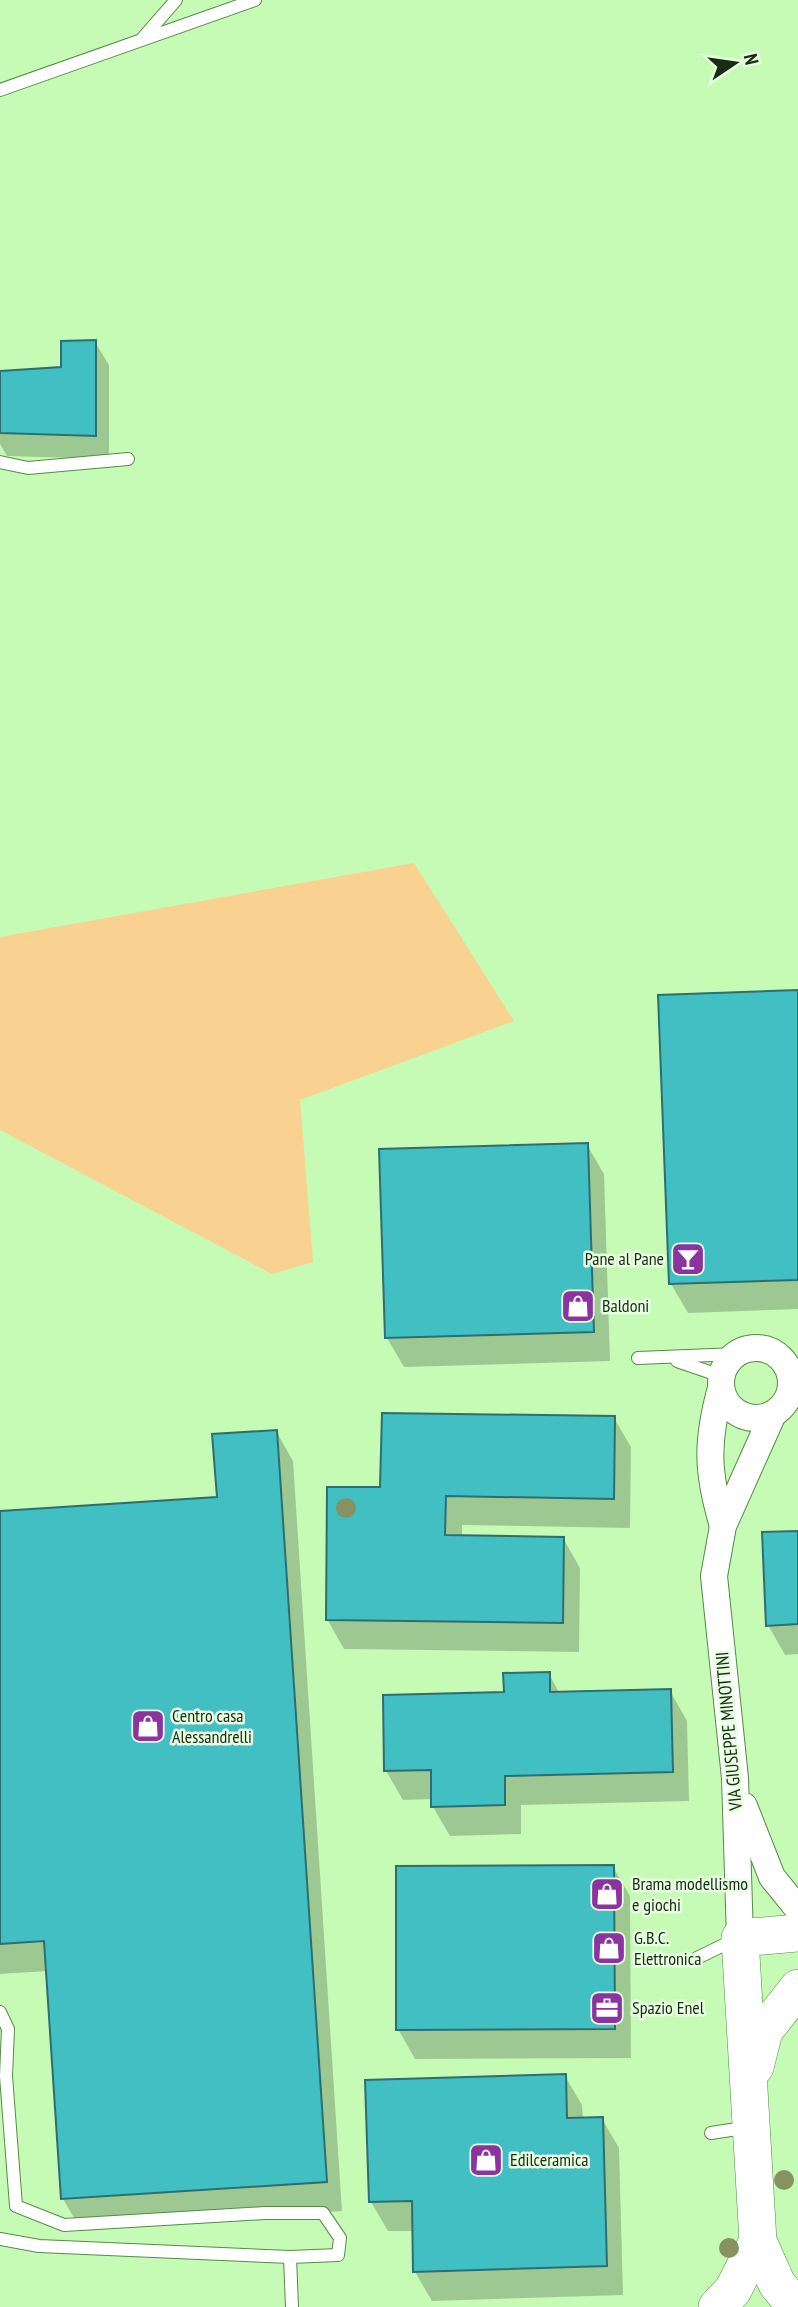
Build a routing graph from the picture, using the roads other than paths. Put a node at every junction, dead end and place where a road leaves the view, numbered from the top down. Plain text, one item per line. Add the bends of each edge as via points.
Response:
1 (176, 0) edge
2 (255, 0) edge
3 (140, 42) junction
4 (0, 90) edge
5 (128, 459) dead end
6 (0, 462) edge
7 (767, 1349) junction
8 (798, 1349) edge
9 (737, 1353) junction
10 (638, 1358) dead end
11 (670, 1359) junction
12 (721, 1382) junction
13 (795, 1385) edge
14 (773, 1414) junction
15 (723, 1526) junction
16 (735, 1778) junction
17 (798, 1909) edge
18 (798, 1933) edge
19 (740, 1938) junction
20 (697, 1958) dead end
21 (798, 1988) edge
22 (0, 2012) edge
23 (751, 2081) junction
24 (753, 2127) junction
25 (711, 2133) dead end
26 (0, 2239) edge
27 (758, 2241) junction
28 (290, 2257) junction
29 (292, 2307) edge
30 (717, 2307) edge
31 (796, 2307) edge

1 - 3 lane
2 - 3 lane
3 - 4 lane
5 - 6 lane via 28,468
7 - 8 street
7 - 9 street via 755,1347
7 - 13 street via 786,1363
9 - 11 lane
9 - 12 street via 725,1364
10 - 11 lane
11 - 12 lane
12 - 14 street via 731,1408 740,1415 762,1418
12 - 15 street, VIA GIUSEPPE MINOTTINI via 713,1419 710,1484
13 - 14 street
14 - 15 street, VIA GIUSEPPE MINOTTINI
15 - 16 street, VIA GIUSEPPE MINOTTINI via 714,1576
16 - 17 street via 772,1877
16 - 19 street, VIA GIUSEPPE MINOTTINI
18 - 19 main road
19 - 20 lane
19 - 23 main road
21 - 23 main road via 764,2031
22 - 28 lane via 8,2029 6,2076 16,2206 64,2225 323,2213 340,2238 338,2255
23 - 24 main road
24 - 25 lane
24 - 27 main road
26 - 28 lane via 39,2246
27 - 30 main road via 733,2290
27 - 31 main road via 777,2284
28 - 29 lane

